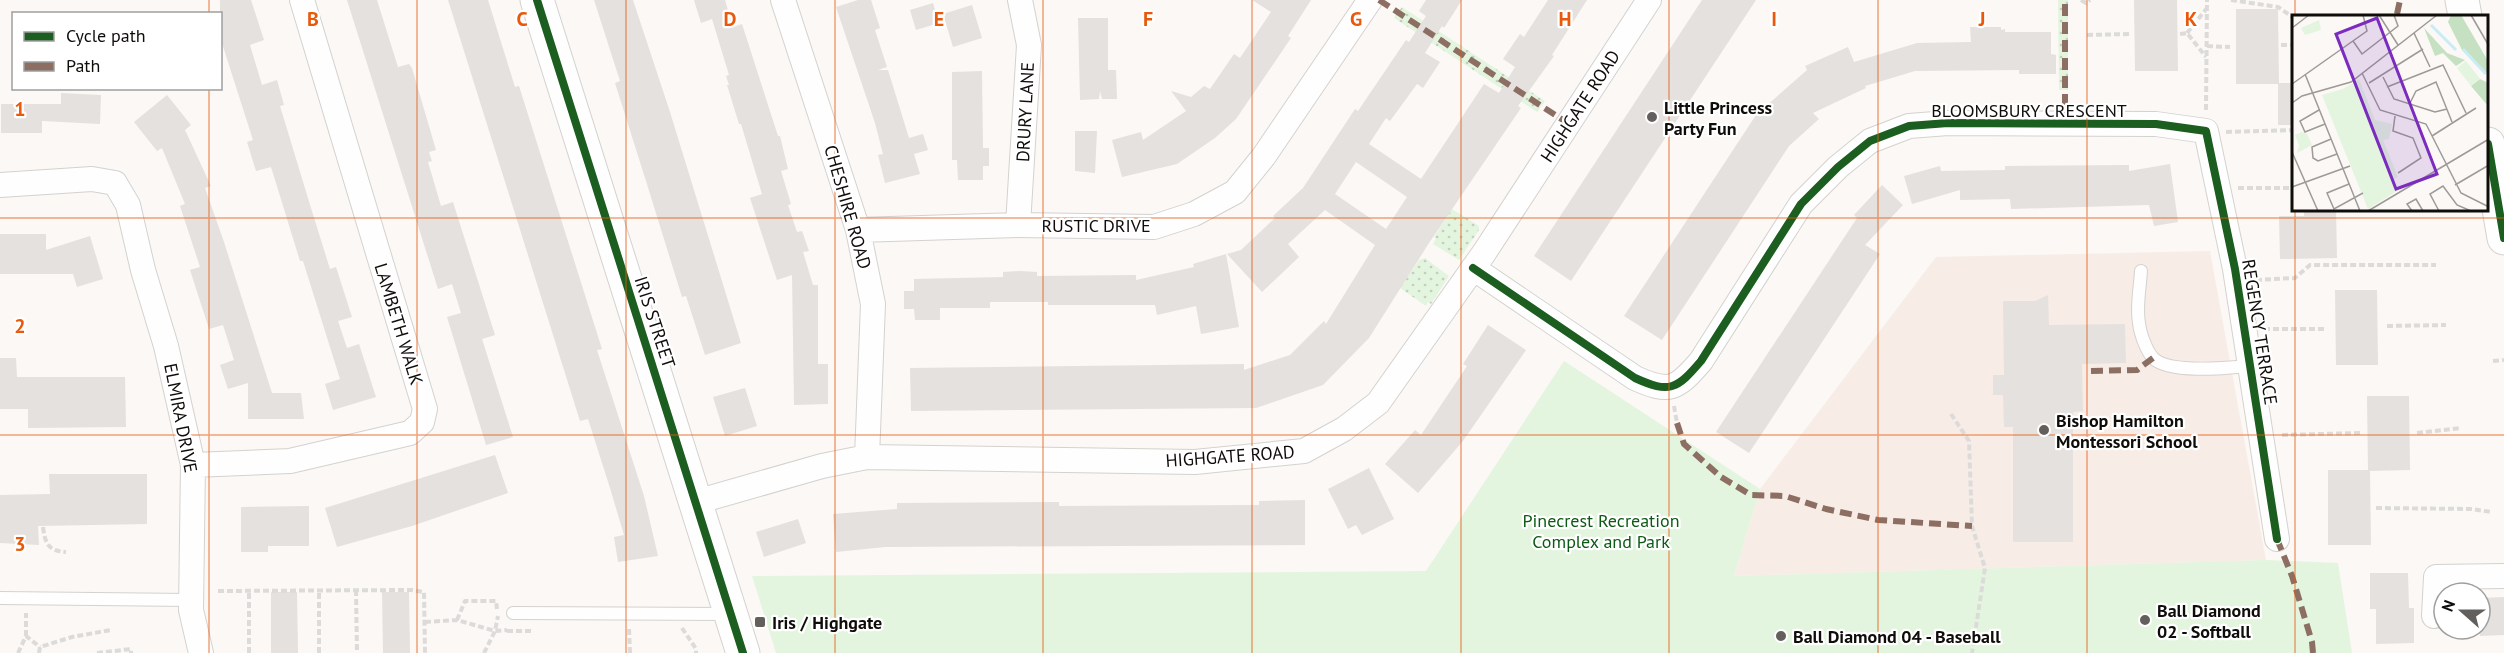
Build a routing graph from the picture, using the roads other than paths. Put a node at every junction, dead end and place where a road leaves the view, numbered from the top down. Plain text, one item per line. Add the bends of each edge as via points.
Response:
1 (302, 0) edge
2 (537, 0) edge
3 (783, 0) edge
4 (1020, 0) edge
5 (1370, 0) edge
6 (1649, 0) edge
7 (2462, 0) edge
8 (2465, 15) edge
9 (2206, 131) joint
10 (2489, 155) edge
11 (0, 185) edge
12 (1018, 225) junction
13 (858, 230) junction
14 (2504, 238) edge
15 (1473, 268) junction
16 (2141, 271) dead end
17 (2249, 366) junction
18 (867, 457) junction
19 (194, 465) junction
20 (696, 502) junction
21 (2277, 539) dead end
22 (2504, 576) edge
23 (2436, 581) edge
24 (0, 598) edge
25 (190, 600) junction
26 (513, 613) road end
27 (733, 614) junction
28 (201, 653) edge
29 (743, 653) edge

1 - 19 street, LAMBETH WALK via 425,409 422,422 410,433 290,461
2 - 20 street, IRIS STREET
3 - 13 street, CHESHIRE ROAD
4 - 12 street, DRURY LANE via 1029,45
5 - 12 street, RUSTIC DRIVE via 1264,156 1234,192 1194,214 1154,227
6 - 15 street, HIGHGATE ROAD
7 - 8 street
9 - 15 street, BLOOMSBURY CRESCENT via 2156,124 1948,123 1909,126 1870,141 1801,204 1701,361 1672,388 1653,386 1635,378
9 - 17 street, REGENCY TERRACE via 2235,269
10 - 14 street
11 - 19 street, ELMIRA DRIVE via 92,179 115,183 128,205
12 - 13 street, RUSTIC DRIVE
13 - 18 street, CHESHIRE ROAD via 873,304
15 - 18 street, HIGHGATE ROAD via 1378,403 1344,429 1304,451 1195,462
16 - 17 lane via 2139,322 2153,358 2169,366
17 - 21 street, REGENCY TERRACE
18 - 20 street, HIGHGATE ROAD
19 - 25 street, ELMIRA DRIVE
20 - 27 street, IRIS STREET
22 - 23 street via 2436,577
24 - 25 lane
25 - 28 street, ELMIRA DRIVE
26 - 27 lane
27 - 29 street, IRIS STREET

